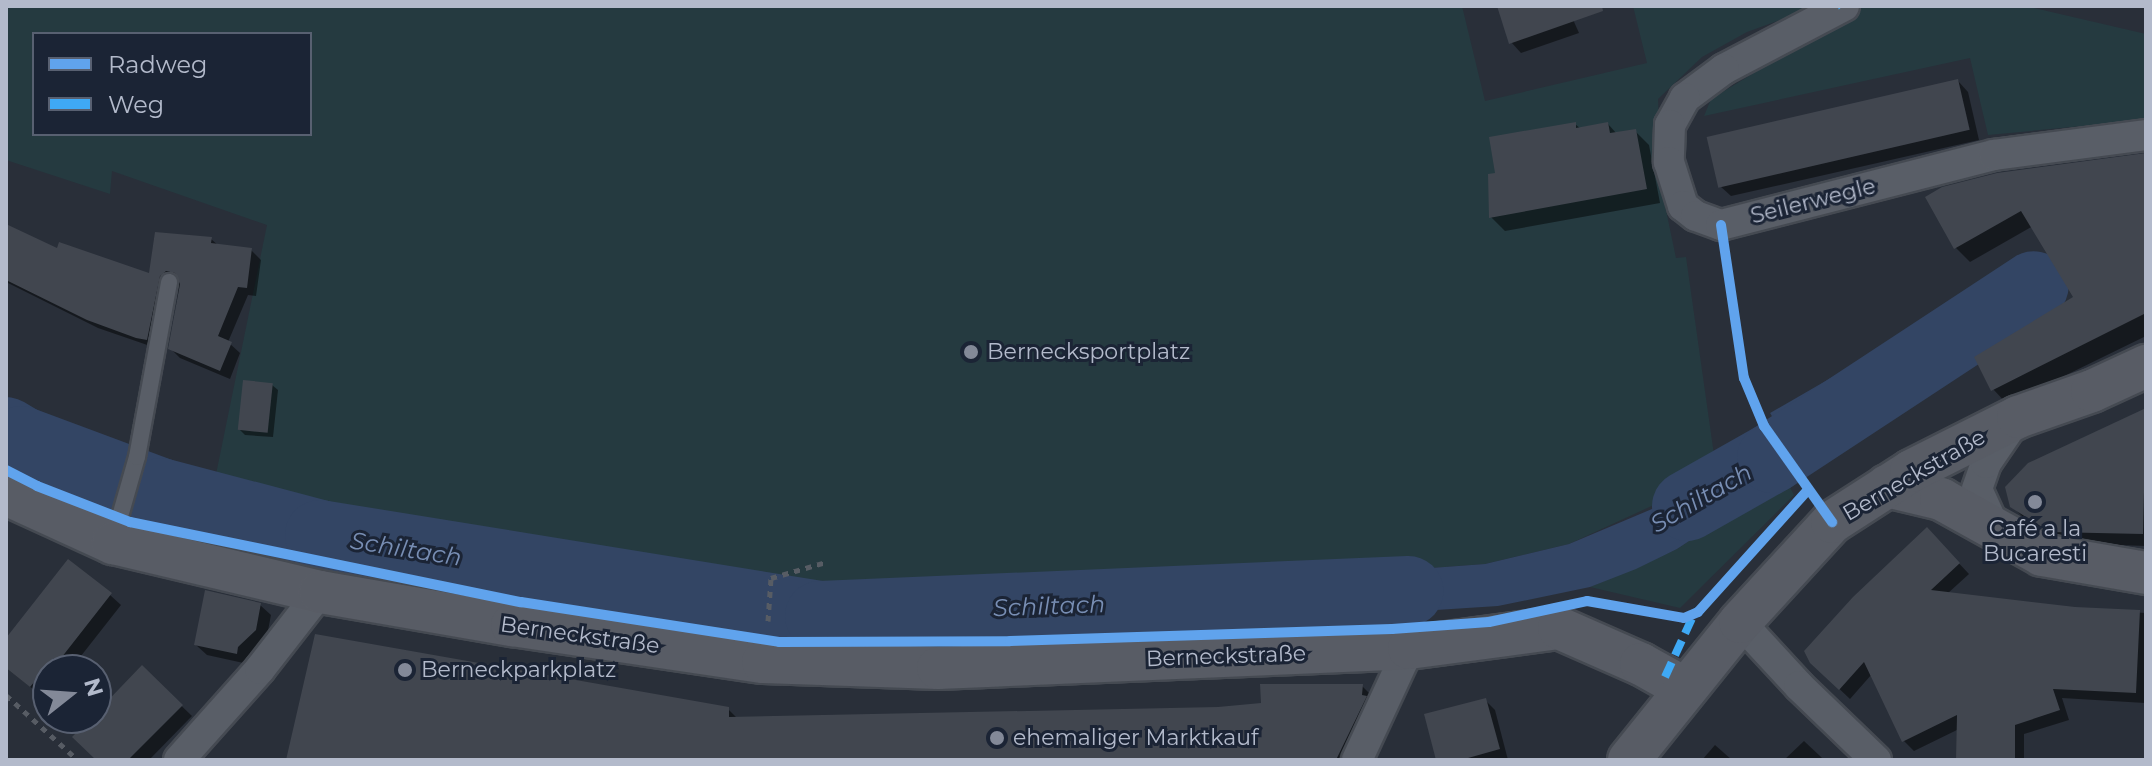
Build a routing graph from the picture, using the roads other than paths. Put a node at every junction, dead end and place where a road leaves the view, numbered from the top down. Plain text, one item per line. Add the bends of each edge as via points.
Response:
1 (1844, 6) edge
2 (2146, 135) edge
3 (169, 282) dead end
4 (2146, 366) edge
5 (2018, 417) junction
6 (1887, 486) junction
7 (6, 494) edge
8 (117, 527) junction
9 (1998, 534) junction
10 (2146, 573) edge
11 (320, 592) junction
12 (1740, 622) junction
13 (1409, 648) junction
14 (1686, 689) junction
15 (179, 760) edge
16 (1357, 760) edge
17 (1629, 760) edge
18 (1876, 760) edge

1 - 2 street, Seilerwegle via 1724,69 1685,98 1670,125 1669,162 1683,206 1696,216 1721,225 1994,155
3 - 8 lane via 137,457
4 - 5 main road, Berneckstraße
5 - 6 main road, Berneckstraße
5 - 9 street, Berneckstraße via 1986,463 1977,489
6 - 9 main road via 1941,499
6 - 12 main road, Berneckstraße via 1832,522
7 - 8 main road, Berneckstraße
8 - 11 main road, Berneckstraße
9 - 10 main road via 2042,555
11 - 13 main road, Berneckstraße via 763,662 938,668
11 - 15 street
12 - 14 main road, Berneckstraße
12 - 18 street
13 - 14 main road, Berneckstraße via 1559,628
13 - 16 street
14 - 17 main road

